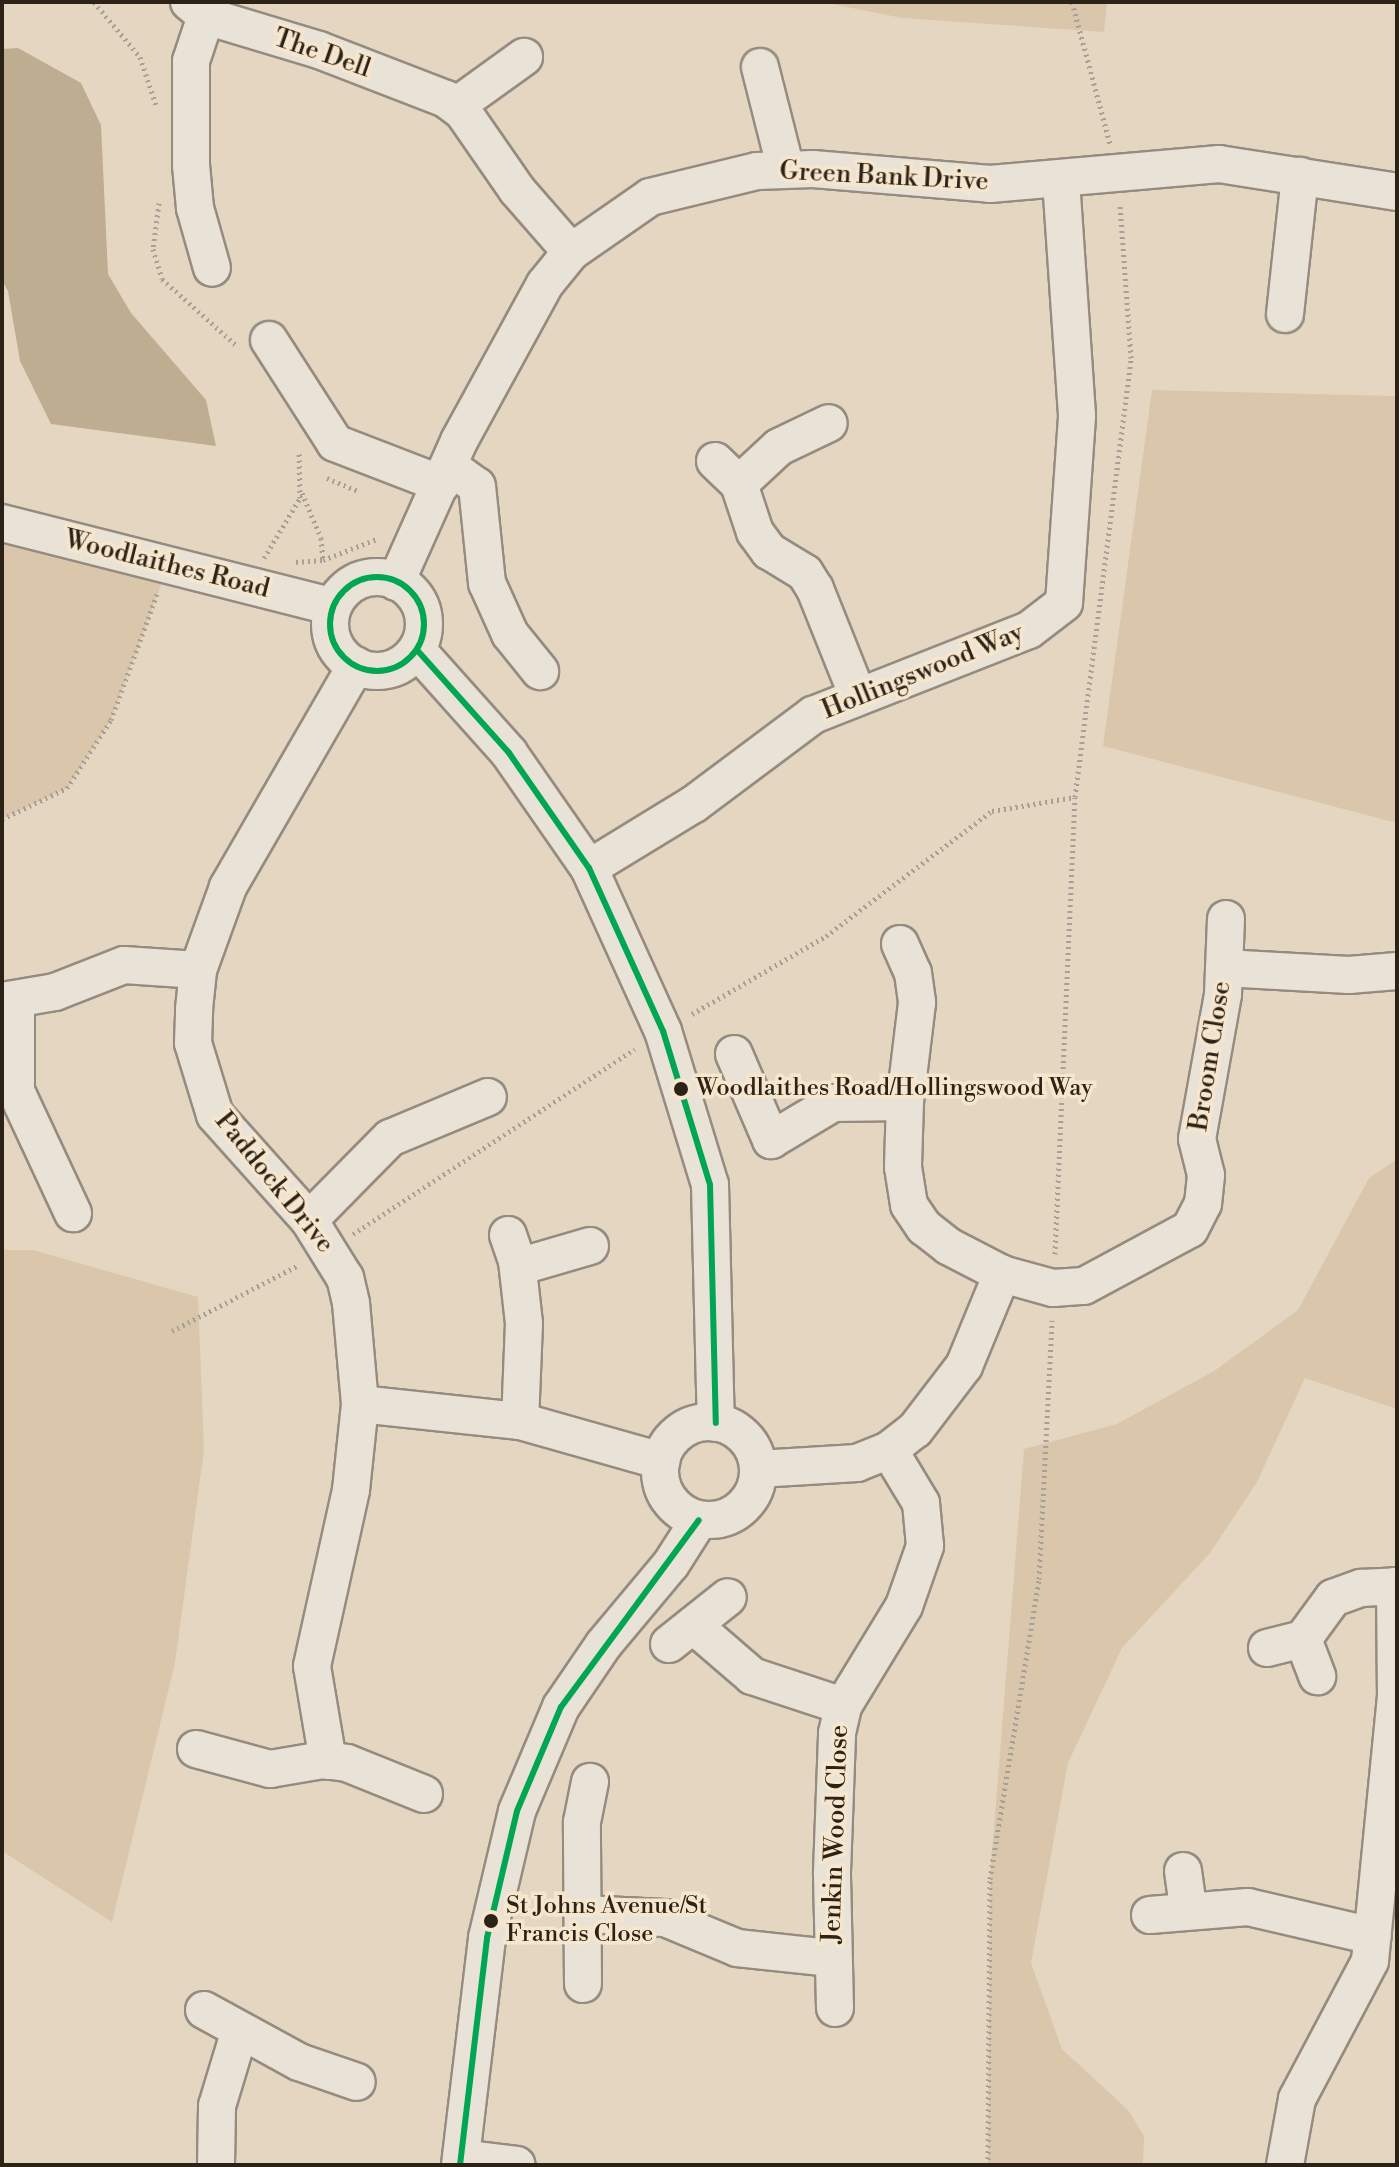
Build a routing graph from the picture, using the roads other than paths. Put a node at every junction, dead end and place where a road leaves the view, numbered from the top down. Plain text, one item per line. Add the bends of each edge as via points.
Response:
1 (198, 9) edge
2 (524, 57) dead end
3 (760, 67) dead end
4 (456, 106) junction
5 (786, 170) junction
6 (1300, 176) junction
7 (1061, 181) junction
8 (1397, 192) edge
9 (571, 252) junction
10 (212, 268) dead end
11 (1285, 314) dead end
12 (269, 340) dead end
13 (829, 423) dead end
14 (445, 475) junction
15 (2, 523) edge
16 (396, 582) junction
17 (333, 607) junction
18 (417, 650) junction
19 (356, 665) junction
20 (540, 671) dead end
21 (857, 694) junction
22 (589, 868) junction
23 (1226, 919) dead end
24 (900, 944) dead end
25 (1224, 968) junction
26 (198, 970) junction
27 (1397, 971) edge
28 (9, 1002) edge
29 (734, 1054) dead end
30 (488, 1097) dead end
31 (905, 1102) junction
32 (73, 1213) dead end
33 (309, 1220) junction
34 (590, 1246) dead end
35 (1002, 1274) junction
36 (360, 1404) junction
37 (520, 1421) junction
38 (716, 1423) junction
39 (889, 1450) junction
40 (661, 1461) junction
41 (758, 1469) junction
42 (699, 1520) junction
43 (1396, 1586) edge
44 (728, 1597) dead end
45 (1303, 1639) junction
46 (1267, 1648) dead end
47 (1317, 1676) dead end
48 (843, 1706) junction
49 (196, 1749) dead end
50 (328, 1761) junction
51 (590, 1782) dead end
52 (424, 1794) dead end
53 (1390, 1818) edge
54 (1183, 1871) dead end
55 (1188, 1908) junction
56 (583, 1914) junction
57 (1150, 1915) dead end
58 (1373, 1936) junction
59 (831, 1958) junction
60 (583, 1984) dead end
61 (835, 2008) dead end
62 (204, 2010) dead end
63 (240, 2030) junction
64 (357, 2082) dead end
65 (460, 2162) edge
66 (216, 2165) edge
67 (517, 2165) edge
68 (1285, 2165) edge

1 - 4 street, The Dell via 319,50
1 - 10 street via 191,61 191,165 195,208
2 - 4 street
3 - 5 street
4 - 9 street, The Dell
5 - 7 street, Green Bank Drive via 990,184
5 - 9 street, Green Bank Drive via 696,182 650,197
6 - 7 street, Green Bank Drive via 1219,164
6 - 8 street, Green Bank Drive
6 - 11 street
7 - 21 street, Hollingswood Way via 1077,415 1064,603 1029,630
9 - 14 street, Green Bank Drive via 516,332
12 - 14 street via 335,443
13 - 21 street via 727,473 761,541 805,573 815,589
14 - 16 street, Green Bank Drive
14 - 20 street via 477,486 487,583 510,634
15 - 17 street, Woodlaithes Road
16 - 17 street via 359,580
16 - 18 street via 422,607 423,636
17 - 19 street via 333,641
18 - 19 street via 389,670
18 - 22 street via 509,753
19 - 26 street, Paddock Drive via 228,887
21 - 22 street, Hollingswood Way via 790,729 694,804
22 - 38 street via 663,1031 710,1185
23 - 25 street, Broom Close
24 - 31 street via 913,973 917,1003
25 - 27 street, Broom Close via 1349,975
25 - 35 street, Broom Close via 1197,1139 1206,1175 1203,1204 1190,1229 1084,1286 1053,1288
26 - 28 street via 124,965
26 - 33 street, Paddock Drive via 193,1043 215,1115
28 - 32 street via 16,1091
29 - 31 street via 771,1140 833,1103
30 - 33 street via 390,1138
31 - 35 street via 903,1167 909,1205 924,1227 948,1246
33 - 36 street, Paddock Drive via 345,1278
34 - 37 street via 513,1251 525,1369
35 - 39 street via 964,1366 915,1430
36 - 37 street
36 - 50 street, Paddock Drive via 351,1490 312,1666
37 - 40 street
38 - 40 street via 686,1428 672,1438
38 - 41 street via 746,1438
39 - 41 street via 857,1463
39 - 48 street, Jenkin Wood Close via 914,1483 925,1546 904,1606
40 - 42 street via 662,1487 670,1502
41 - 42 street via 749,1501 736,1513
42 - 65 street via 561,1707 517,1811 487,1938
43 - 45 street via 1361,1588 1333,1598
43 - 53 street
44 - 48 street via 681,1634 752,1676
45 - 46 street
45 - 47 street
48 - 59 street, Jenkin Wood Close via 837,1733
49 - 50 street via 270,1769
50 - 52 street via 347,1763
51 - 56 street via 582,1822
53 - 58 street
54 - 55 street
55 - 57 street
55 - 58 street via 1248,1907
56 - 59 street via 665,1918 737,1948
56 - 60 street
58 - 68 street via 1360,1986 1297,2099
59 - 61 street, Jenkin Wood Close
62 - 63 street
63 - 64 street via 299,2062
63 - 66 street via 217,2106
65 - 67 street

